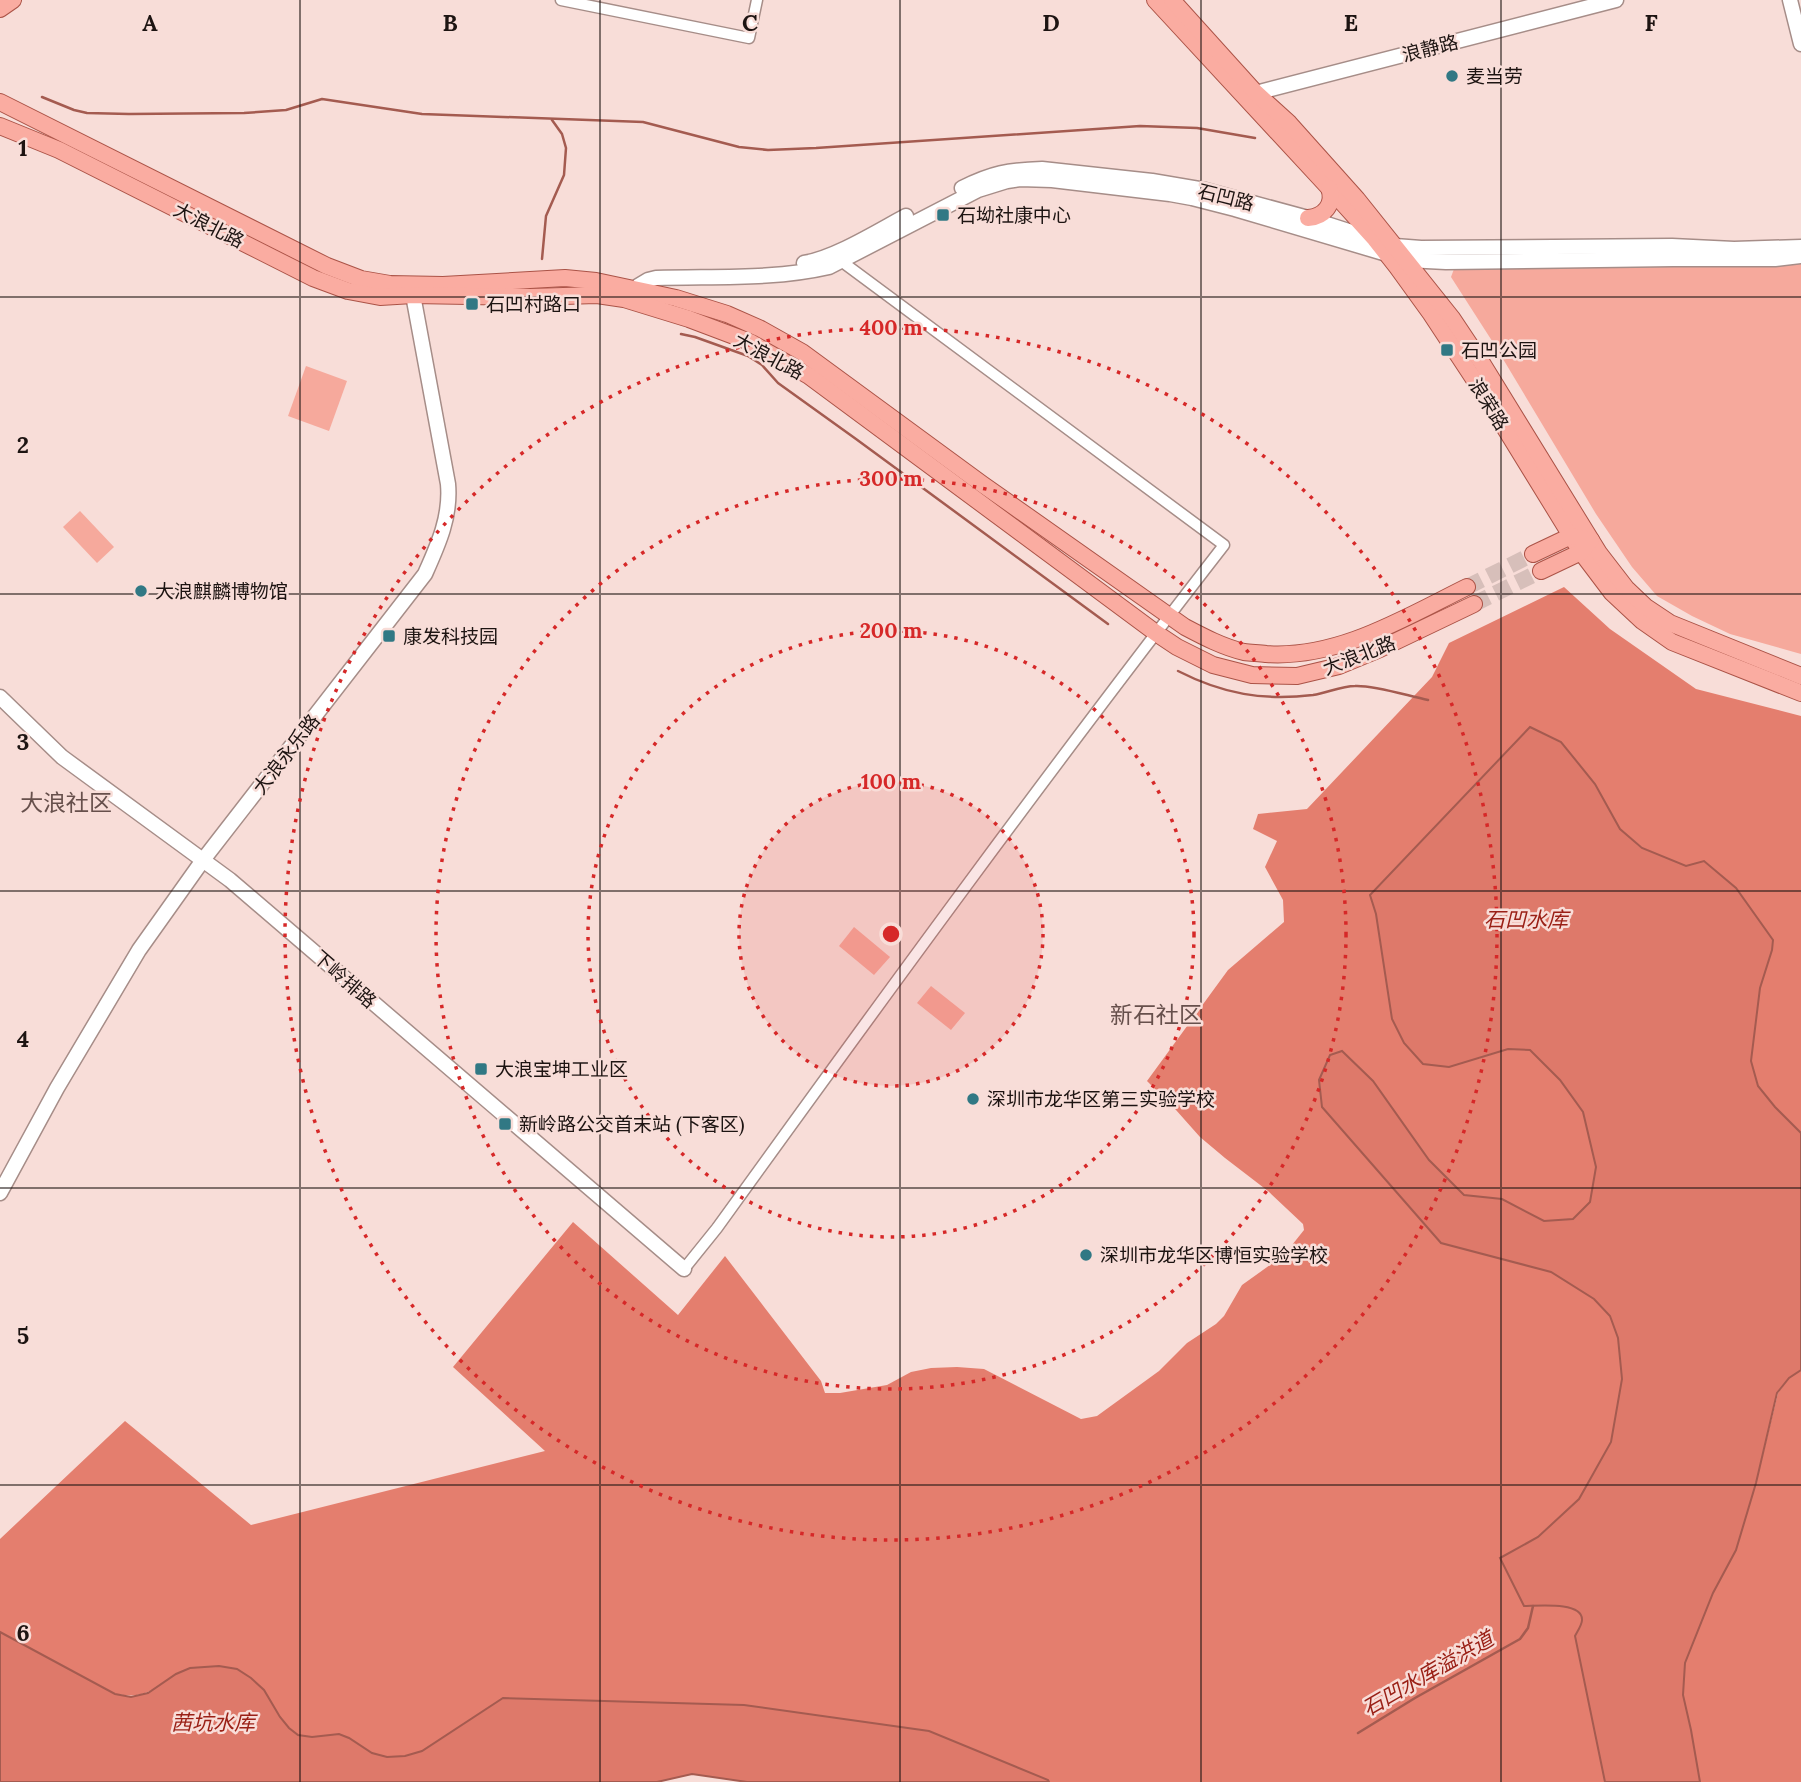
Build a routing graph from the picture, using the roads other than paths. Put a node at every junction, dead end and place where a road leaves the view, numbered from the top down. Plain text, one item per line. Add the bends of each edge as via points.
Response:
1 (13, 0) edge
2 (561, 0) edge
3 (757, 0) edge
4 (1155, 0) edge
5 (1172, 0) edge
6 (1616, 0) edge
7 (1790, 0) edge
8 (0, 9) edge
9 (1801, 44) edge
10 (1250, 95) junction
11 (0, 102) edge
12 (0, 126) edge
13 (1329, 188) junction
14 (1308, 218) junction
15 (1375, 239) junction
16 (1801, 247) edge
17 (1391, 250) junction
18 (1801, 256) edge
19 (837, 258) junction
20 (1407, 260) junction
21 (639, 289) junction
22 (414, 290) junction
23 (1571, 536) junction
24 (1586, 546) junction
25 (1533, 554) tunnel mouth
26 (1541, 571) tunnel mouth
27 (1467, 587) tunnel mouth
28 (1474, 604) tunnel mouth
29 (1168, 616) junction
30 (1156, 633) junction
31 (1801, 676) edge
32 (1801, 693) edge
33 (0, 697) edge
34 (203, 860) junction
35 (0, 1193) edge
36 (684, 1269) joint

1 - 8 main road
2 - 3 street via 749,38
4 - 10 main road, 浪荣路
5 - 10 main road, 浪荣路
6 - 10 street, 浪静路
7 - 9 street
10 - 13 main road, 浪荣路 via 1270,125
10 - 17 main road, 浪荣路 via 1289,123 1321,158
11 - 22 main road, 大浪北路 via 336,270
12 - 22 main road, 大浪北路 via 59,150 330,285 380,297
13 - 14 main road via 1328,208
13 - 15 main road, 浪荣路
14 - 15 street, 石凹路
14 - 19 street, 石凹路 via 1177,185 1024,169 989,175
15 - 17 main road, 浪荣路
16 - 17 street, 石凹路
17 - 19 street, 石凹路 via 1192,198 1020,179 978,190
17 - 20 main road, 浪荣路
17 - 23 main road, 浪荣路
18 - 20 street
19 - 21 street, 石凹路 via 829,267 667,277 648,280
19 - 29 street via 1224,545
20 - 24 main road, 浪荣路 via 1466,338
21 - 22 main road, 大浪北路 via 565,278
21 - 29 main road, 大浪北路 via 727,314 802,352
22 - 30 main road, 大浪北路 via 624,299 750,342 809,376
22 - 34 street, 大浪永乐路 via 449,484 443,533 412,594
23 - 24 main road
23 - 25 main road
24 - 26 main road
24 - 31 main road, 浪荣路 via 1599,553 1646,607 1670,623
24 - 32 main road, 浪荣路 via 1602,580 1624,606 1662,636
27 - 29 main road, 大浪北路 via 1372,633 1328,649 1282,655 1246,652 1212,641
28 - 30 main road, 大浪北路 via 1346,663 1297,676 1252,675 1213,665
29 - 30 street
30 - 36 street
33 - 34 street, 下岭排路 via 62,757
34 - 35 street, 大浪永乐路 via 139,950
34 - 36 street, 下岭排路

